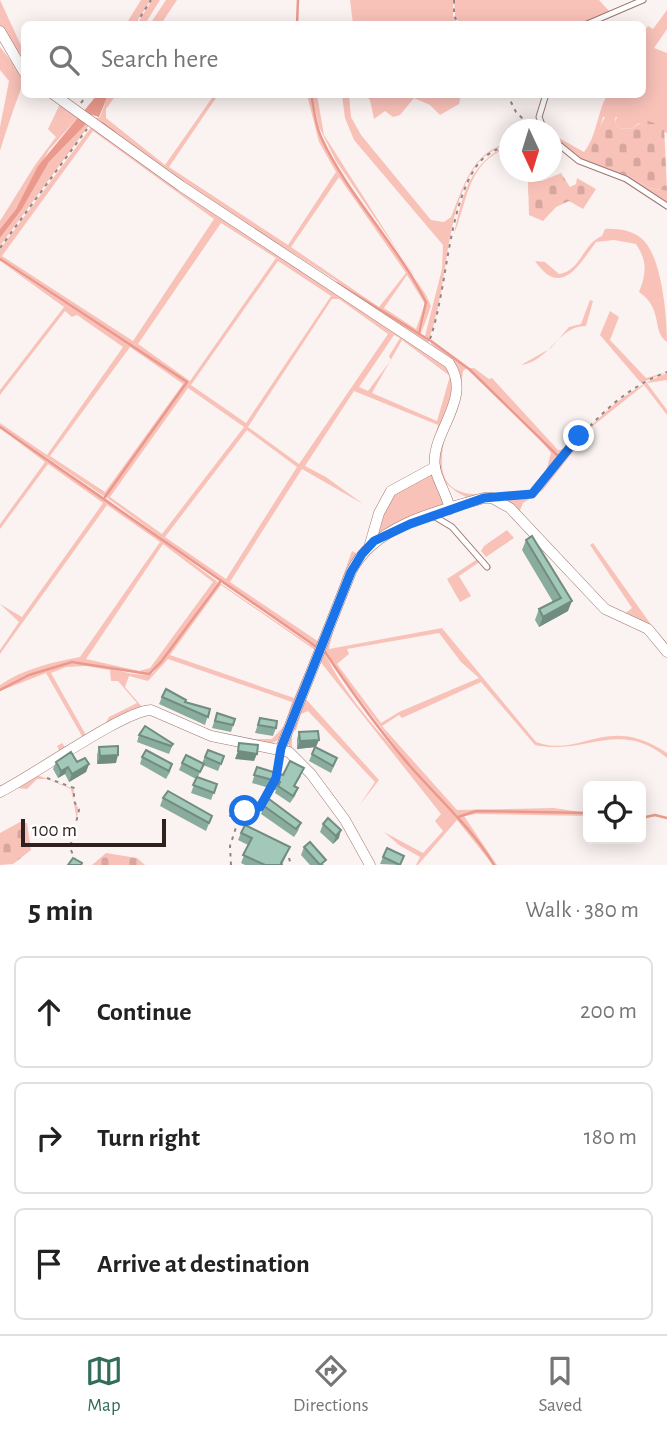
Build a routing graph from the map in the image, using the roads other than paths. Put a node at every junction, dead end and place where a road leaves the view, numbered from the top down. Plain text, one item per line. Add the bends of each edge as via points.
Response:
1 (643, 0) edge
2 (594, 21) edge
3 (0, 31) edge
4 (21, 67) edge
5 (59, 98) edge
6 (545, 98) edge
7 (540, 119) edge
8 (562, 148) edge
9 (667, 206) edge
10 (435, 467) junction
11 (450, 509) junction
12 (432, 515) junction
13 (369, 546) junction
14 (487, 567) dead end
15 (667, 652) edge
16 (281, 748) junction
17 (0, 792) edge
18 (370, 865) edge

1 - 2 lane
3 - 4 street
5 - 10 street via 181,186 449,363 458,380
6 - 7 lane
8 - 9 lane via 579,161 626,179
10 - 11 street
10 - 13 street via 391,491
11 - 12 street
11 - 15 street via 492,498 510,508 605,609 648,629
12 - 13 street
12 - 14 lane via 452,527
13 - 16 street via 351,572
16 - 17 street via 211,736 144,710
16 - 18 street via 311,774 345,820

